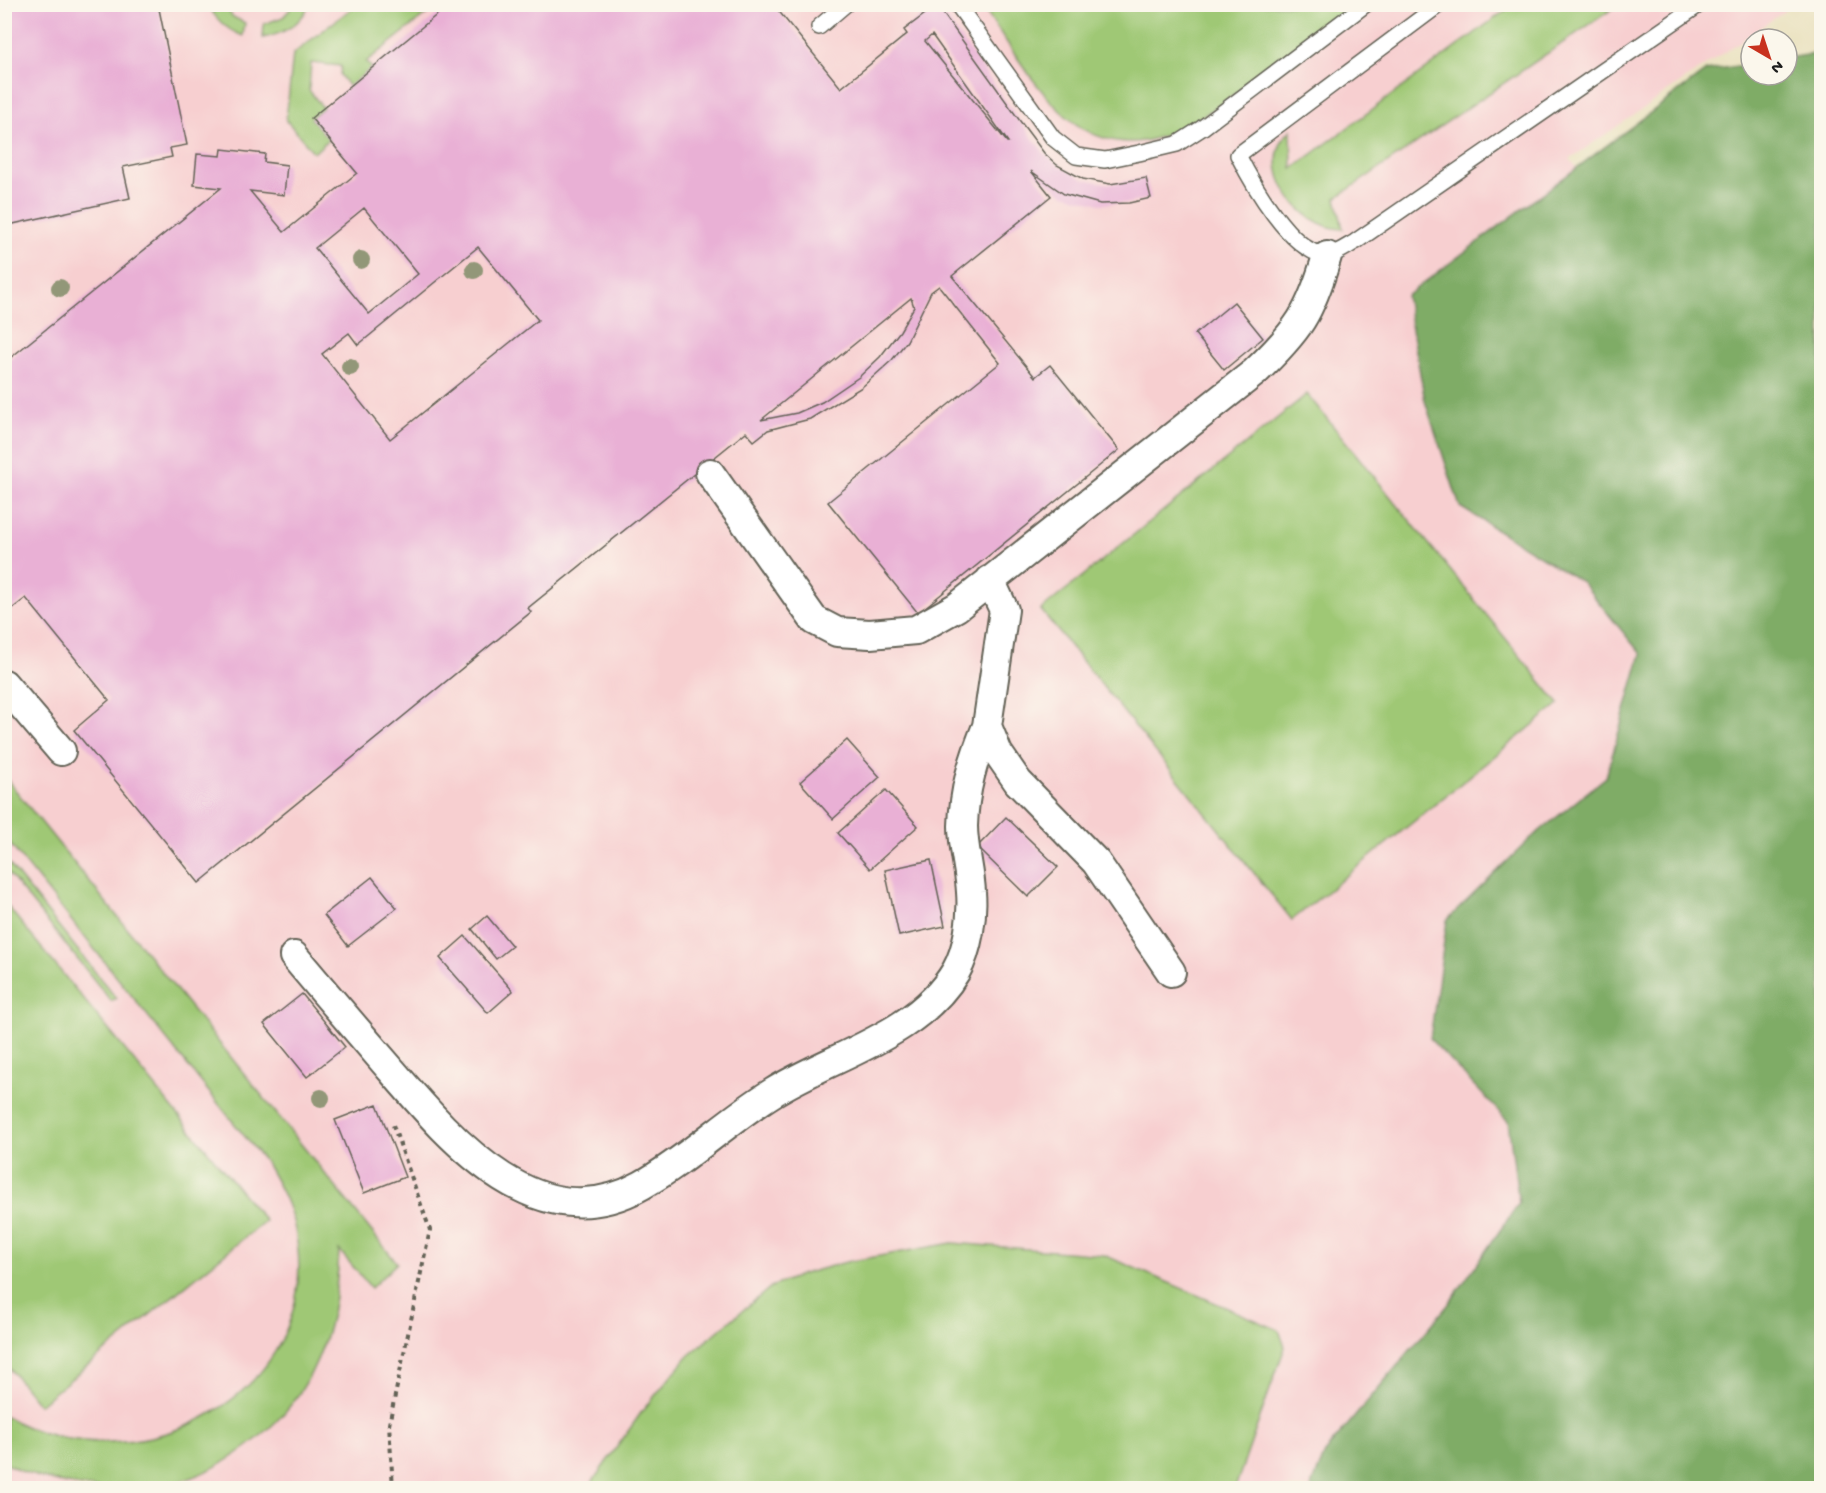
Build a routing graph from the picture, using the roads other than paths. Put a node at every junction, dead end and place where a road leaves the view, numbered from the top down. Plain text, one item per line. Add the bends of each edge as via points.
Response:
1 (846, 4) edge
2 (957, 4) edge
3 (1366, 4) edge
4 (1440, 4) edge
5 (1700, 4) edge
6 (819, 27) dead end
7 (1327, 256) junction
8 (710, 473) dead end
9 (990, 580) junction
10 (4, 684) edge
11 (987, 726) junction
12 (62, 751) dead end
13 (294, 956) dead end
14 (1171, 972) dead end

1 - 6 lane
2 - 3 lane via 1053,138 1076,156 1105,160 1177,144
4 - 7 lane via 1238,155 1270,210 1291,234 1311,252
5 - 7 lane via 1354,242
7 - 9 street via 1314,300 1291,338 1255,372
8 - 9 street via 814,620 837,632 916,630 957,606
9 - 11 street via 1004,610
10 - 12 street
11 - 13 street via 971,764 965,800 963,830 971,893 967,942 957,970 938,996 847,1057 815,1068 771,1094 642,1186 609,1198 575,1204 546,1198 484,1167 443,1130
11 - 14 street via 998,753 1018,782 1096,862

